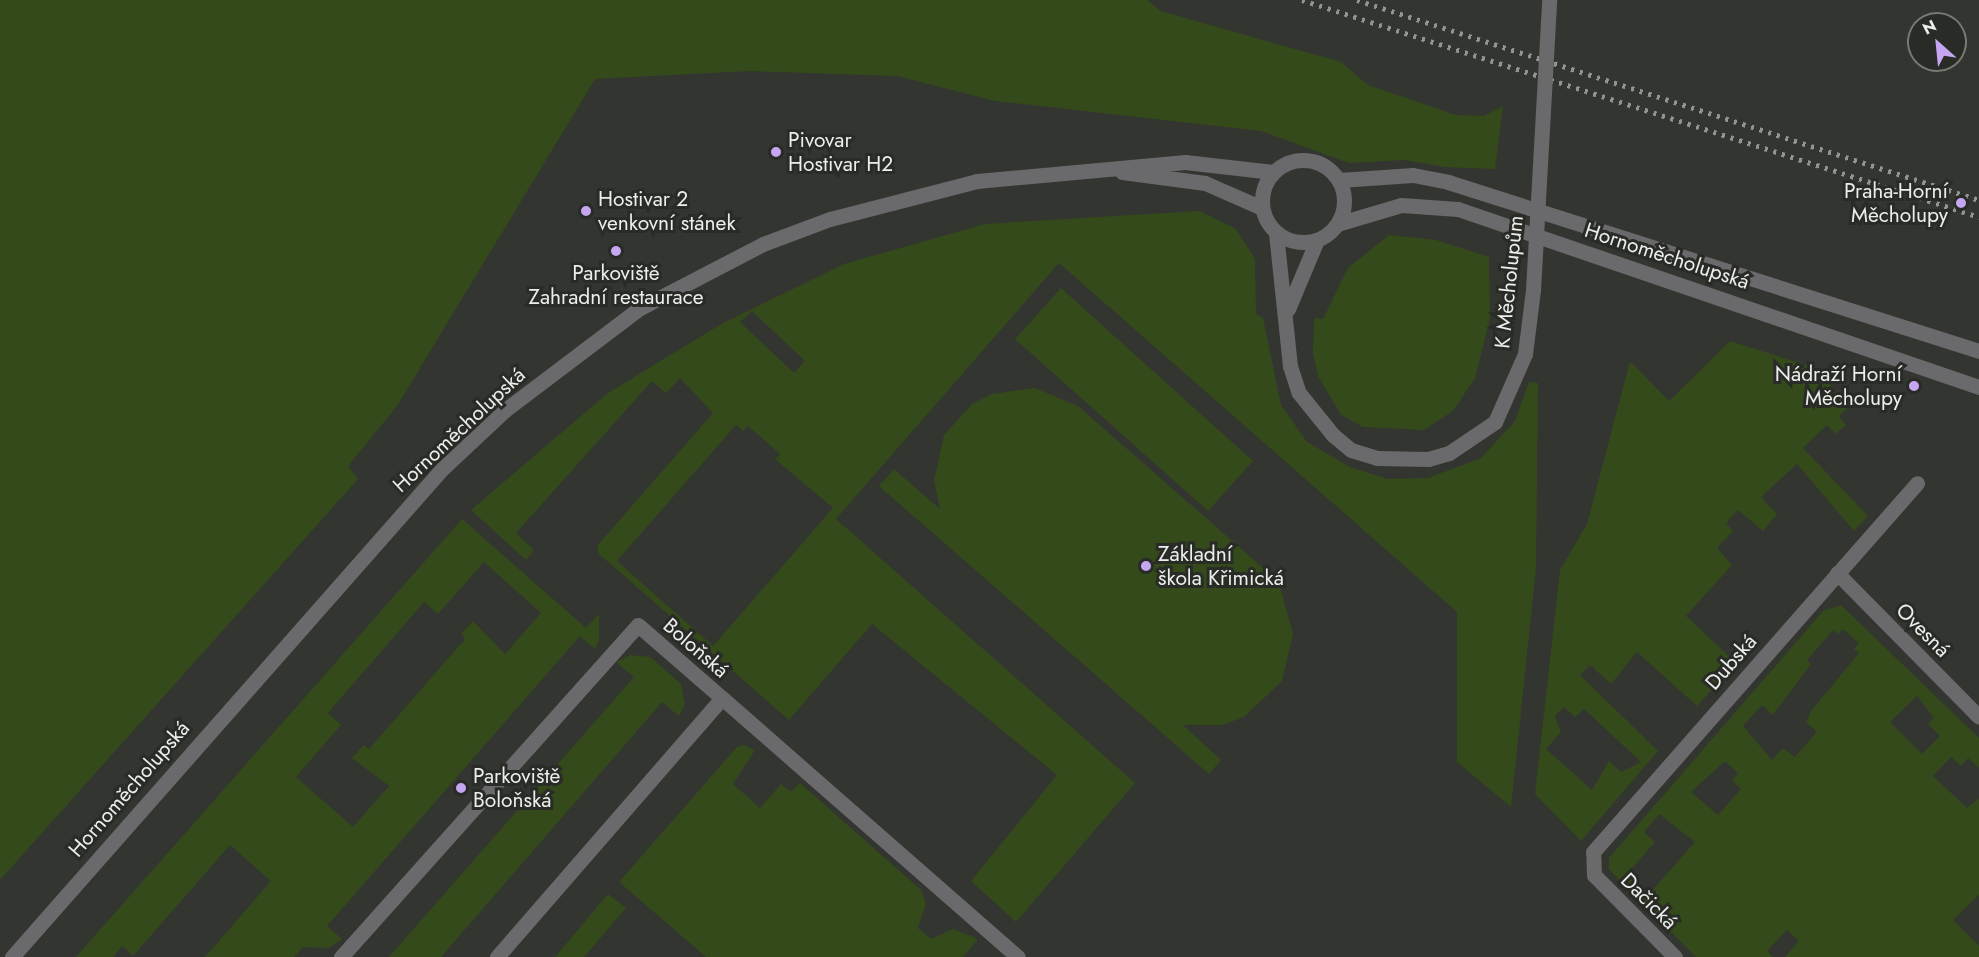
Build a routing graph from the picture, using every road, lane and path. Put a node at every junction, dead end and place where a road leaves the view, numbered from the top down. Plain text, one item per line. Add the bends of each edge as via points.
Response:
1 (1549, 0) edge
2 (1086, 167) junction
3 (1273, 172) junction
4 (1339, 180) junction
5 (1262, 208) junction
6 (1337, 224) junction
7 (1276, 232) junction
8 (1317, 240) junction
9 (1288, 309) junction
10 (1979, 351) edge
11 (1979, 387) edge
12 (1917, 483) dead end
13 (1837, 573) junction
14 (722, 698) junction
15 (1979, 717) edge
16 (1594, 875) joint
17 (12, 957) edge
18 (341, 957) edge
19 (496, 957) edge
20 (1018, 957) edge
21 (1675, 957) edge

1 - 9 street, K Měcholupům, bridge via 1533,290 1525,354 1509,400 1495,422 1471,442 1428,459 1377,458 1352,450 1311,414 1290,366
2 - 3 street, Hornoměcholupská via 1185,162
2 - 5 street, Hornoměcholupská via 1205,183
2 - 17 street, Hornoměcholupská via 977,181 830,219 678,285 596,337 482,432 363,553
3 - 4 street, Hornoměcholupská via 1308,160
3 - 5 street via 1264,189
4 - 6 street via 1344,202
4 - 10 street, Hornoměcholupská via 1413,175 1448,182
5 - 7 street
6 - 8 street, Hornoměcholupská
6 - 11 street, Hornoměcholupská via 1401,205 1458,209
7 - 8 street via 1295,242
7 - 9 street, K Měcholupům
8 - 9 street, K Měcholupům
12 - 13 street, Dubská
13 - 15 street, Ovesná
13 - 16 street, Dubská via 1593,852
14 - 18 street, Boloňská via 638,625
14 - 19 street, Boloňská
14 - 20 street
16 - 21 street, Dačická

